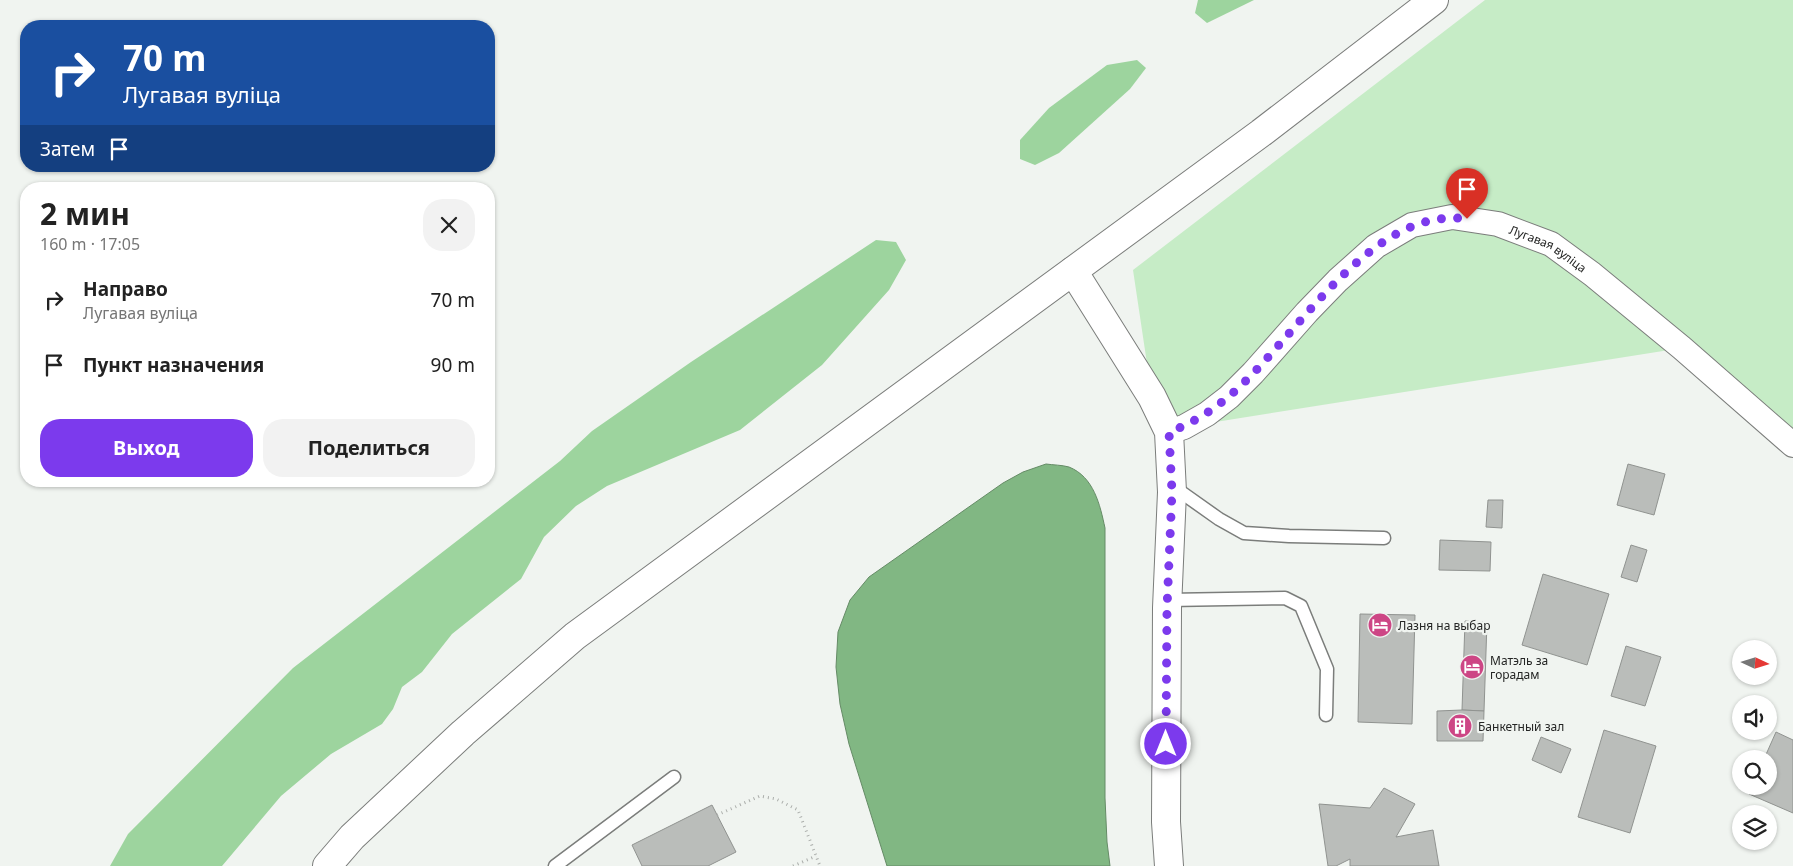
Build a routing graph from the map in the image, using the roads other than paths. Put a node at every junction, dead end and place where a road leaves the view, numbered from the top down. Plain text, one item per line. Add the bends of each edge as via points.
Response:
1 (1434, 0) edge
2 (1073, 271) junction
3 (1169, 432) junction
4 (1793, 445) edge
5 (1171, 485) junction
6 (1384, 538) dead end
7 (1168, 600) junction
8 (1326, 715) dead end
9 (674, 777) dead end
10 (327, 866) edge
11 (555, 866) edge
12 (1169, 866) edge

1 - 2 main road
2 - 3 main road via 1152,397
2 - 10 main road via 575,636 463,733 352,837
3 - 4 street, Лугавая вуліца via 1199,418 1229,396 1338,280 1376,246 1412,226 1452,217 1498,224 1551,244 1674,342
3 - 5 main road
5 - 6 lane via 1244,533
5 - 7 main road
7 - 8 lane via 1285,598 1301,606 1327,669
7 - 12 main road via 1166,822
9 - 11 lane

